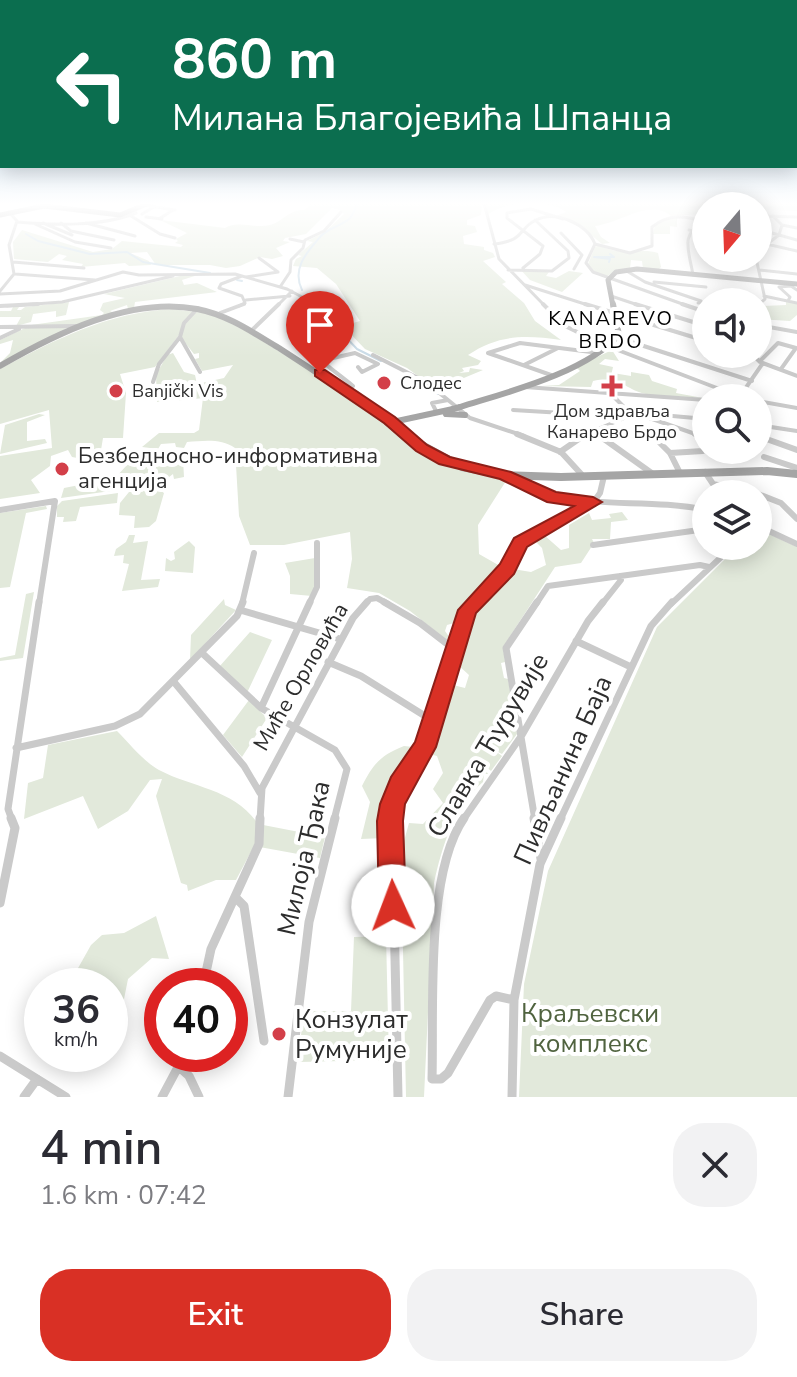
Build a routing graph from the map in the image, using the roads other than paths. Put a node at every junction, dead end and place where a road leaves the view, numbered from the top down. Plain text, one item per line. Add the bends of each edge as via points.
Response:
1 (11, 254) edge
2 (297, 254) edge
3 (497, 254) edge
4 (538, 254) edge
5 (569, 254) edge
6 (590, 254) edge
7 (689, 254) edge
8 (582, 256) joint
9 (589, 257) junction
10 (259, 258) dead end
11 (13, 262) junction
12 (84, 268) dead end
13 (523, 268) junction
14 (574, 269) dead end
15 (508, 270) junction
16 (625, 270) junction
17 (772, 271) edge
18 (760, 272) edge
19 (15, 274) junction
20 (797, 274) edge
21 (178, 275) junction
22 (693, 275) junction
23 (244, 276) junction
24 (608, 279) junction
25 (99, 281) junction
26 (763, 281) junction
27 (647, 283) junction
28 (280, 287) junction
29 (706, 287) dead end
30 (797, 287) edge
31 (530, 288) junction
32 (763, 288) edge
33 (0, 293) edge
34 (291, 294) junction
35 (611, 296) junction
36 (797, 296) edge
37 (772, 297) edge
38 (692, 298) edge
39 (789, 299) junction
40 (246, 300) junction
41 (797, 303) edge
42 (0, 306) edge
43 (692, 307) edge
44 (198, 308) junction
45 (220, 313) junction
46 (614, 313) junction
47 (692, 322) edge
48 (76, 326) junction
49 (0, 327) edge
50 (22, 327) junction
51 (772, 328) edge
52 (251, 331) junction
53 (797, 332) edge
54 (180, 337) junction
55 (692, 337) edge
56 (0, 338) edge
57 (619, 338) junction
58 (609, 347) junction
59 (558, 348) junction
60 (796, 348) edge
61 (772, 350) edge
62 (599, 353) junction
63 (373, 355) dead end
64 (320, 361) junction
65 (524, 365) junction
66 (0, 366) edge
67 (772, 366) edge
68 (358, 367) dead end
69 (759, 368) edge
70 (781, 369) junction
71 (200, 372) dead end
72 (551, 375) junction
73 (797, 376) edge
74 (752, 381) junction
75 (153, 382) dead end
76 (705, 384) edge
77 (748, 384) edge
78 (522, 386) junction
79 (348, 392) junction
80 (610, 393) junction
81 (445, 399) junction
82 (692, 399) edge
83 (772, 404) edge
84 (797, 408) edge
85 (457, 411) junction
86 (433, 412) junction
87 (632, 413) junction
88 (533, 415) dead end
89 (692, 418) edge
90 (619, 419) junction
91 (391, 424) junction
92 (772, 427) edge
93 (593, 431) junction
94 (797, 431) edge
95 (692, 433) edge
96 (772, 441) edge
97 (797, 450) edge
98 (560, 452) junction
99 (692, 452) edge
100 (670, 453) junction
101 (568, 460) junction
102 (772, 460) edge
103 (797, 468) edge
104 (705, 472) junction
105 (574, 473) junction
106 (680, 473) junction
107 (653, 474) junction
108 (797, 474) edge
109 (505, 475) junction
110 (583, 476) junction
111 (604, 476) junction
112 (710, 480) edge
113 (772, 499) edge
114 (593, 502) junction
115 (692, 507) edge
116 (0, 510) edge
117 (797, 519) edge
118 (692, 531) edge
119 (772, 532) edge
120 (317, 543) dead end
121 (797, 544) edge
122 (593, 545) dead end
123 (254, 553) dead end
124 (717, 560) edge
125 (709, 567) junction
126 (620, 576) junction
127 (240, 610) junction
128 (300, 625) junction
129 (340, 639) junction
130 (576, 641) junction
131 (455, 650) junction
132 (202, 653) junction
133 (328, 662) junction
134 (631, 667) junction
135 (174, 682) junction
136 (261, 708) junction
137 (433, 721) junction
138 (292, 728) junction
139 (522, 735) junction
140 (16, 748) junction
141 (253, 779) junction
142 (266, 779) junction
143 (260, 793) junction
144 (5, 795) edge
145 (541, 860) junction
146 (236, 898) junction
147 (0, 903) edge
148 (207, 968) edge
149 (514, 1000) junction
150 (264, 1041) dead end
151 (0, 1056) edge
152 (176, 1072) edge
153 (185, 1072) edge
154 (37, 1079) junction
155 (24, 1097) edge
156 (66, 1097) edge
157 (162, 1097) edge
158 (199, 1097) edge
159 (288, 1097) edge
160 (398, 1097) edge
161 (512, 1097) edge

1 - 11 street
2 - 28 street
3 - 15 street
4 - 13 street
5 - 13 street via 552,271
6 - 9 street
7 - 22 street
8 - 9 street
8 - 14 street
9 - 24 street via 590,270
10 - 23 street via 278,272
11 - 12 street
11 - 19 street
13 - 15 street
15 - 31 street
16 - 22 main road
16 - 24 main road
16 - 27 street
17 - 20 street
18 - 26 street
19 - 25 street
19 - 33 street
21 - 23 street
21 - 25 street via 123,272
21 - 42 street via 62,302
22 - 26 main road
23 - 28 street
23 - 40 street via 219,288
24 - 35 main road
24 - 43 street
25 - 33 street via 56,291
26 - 30 main road
26 - 32 street
27 - 29 street
27 - 38 street
28 - 34 street
30 - 39 street via 779,287
31 - 46 street
31 - 58 street via 557,319
34 - 40 street
34 - 52 street
34 - 64 street via 302,297 303,336
35 - 46 main road
35 - 47 street
36 - 39 street
37 - 39 street
39 - 41 street
40 - 45 street
44 - 45 main road
44 - 48 main road via 141,309
44 - 54 street
45 - 52 main road
46 - 55 street
46 - 57 main road
48 - 50 street
48 - 66 main road
49 - 50 street
50 - 56 street
51 - 53 street
52 - 79 main road
54 - 71 street
54 - 75 street
57 - 58 main road
57 - 74 street
58 - 62 main road
58 - 76 street
59 - 62 street
59 - 65 street
59 - 65 street via 516,343 488,352
60 - 61 street via 778,343
60 - 70 street
62 - 72 main road
63 - 81 street via 406,369
64 - 68 street via 355,353 378,364 362,372
64 - 79 street via 353,386
65 - 72 street
67 - 70 street
69 - 74 street
70 - 73 street
72 - 78 main road
74 - 77 street
78 - 80 street
78 - 85 main road
79 - 91 main road
80 - 82 street
80 - 87 street
81 - 85 street
81 - 86 street via 432,403
83 - 84 street
85 - 86 main road
85 - 98 street
86 - 91 main road
87 - 89 street
87 - 90 street
87 - 95 street
87 - 100 street
88 - 90 street via 513,410
90 - 93 street
91 - 109 main road via 456,465
92 - 94 street
93 - 98 street
93 - 107 street
96 - 97 street
98 - 101 street
99 - 100 street
100 - 106 street
101 - 105 street
101 - 110 street
102 - 103 street
104 - 106 main road
104 - 108 main road
104 - 112 street
105 - 109 main road
105 - 110 main road
106 - 107 main road
107 - 111 main road
109 - 114 street via 549,496
110 - 111 main road
111 - 114 street
113 - 117 street
114 - 115 street
114 - 131 street via 517,546 507,569 468,608
116 - 140 street via 55,501
118 - 122 street
119 - 121 street
120 - 128 street via 318,584
123 - 127 street
124 - 125 street, Пивљанина Баја
125 - 126 street
125 - 134 street, Пивљанина Баја via 655,621
126 - 130 street, Славка Ћурувије
126 - 139 street via 547,586 506,648
127 - 128 street
127 - 132 street
128 - 129 street
128 - 136 street
129 - 131 street, Миће Орловића via 374,597
129 - 133 street, Миће Орловића
130 - 134 street, Славка Ћурувије
130 - 139 street, Славка Ћурувије
131 - 137 street
132 - 135 street
132 - 136 street, Милоја Ђака
133 - 137 street
133 - 138 street, Миће Орловића
134 - 145 street, Пивљанина Баја
135 - 140 street via 144,712 125,722
135 - 141 street
136 - 138 street, Милоја Ђака
137 - 160 street via 422,754 397,791 390,821
138 - 142 street, Миће Орловића
138 - 159 street, Милоја Ђака via 335,750 346,763 347,778 309,922
139 - 145 street
139 - 149 street, Славка Ћурувије via 460,824 441,868 432,1079 448,1073 491,998
140 - 144 street
141 - 142 street, Миће Орловића
141 - 143 street
142 - 143 street, Миће Орловића
143 - 146 street, Миће Орловића via 261,838
144 - 147 street via 15,828
145 - 149 street, Пивљанина Баја
146 - 148 street, Миће Орловића
146 - 150 street via 244,906
149 - 161 street, Пивљанина Баја
151 - 154 street
152 - 157 street
153 - 158 street
154 - 155 street
154 - 156 street

